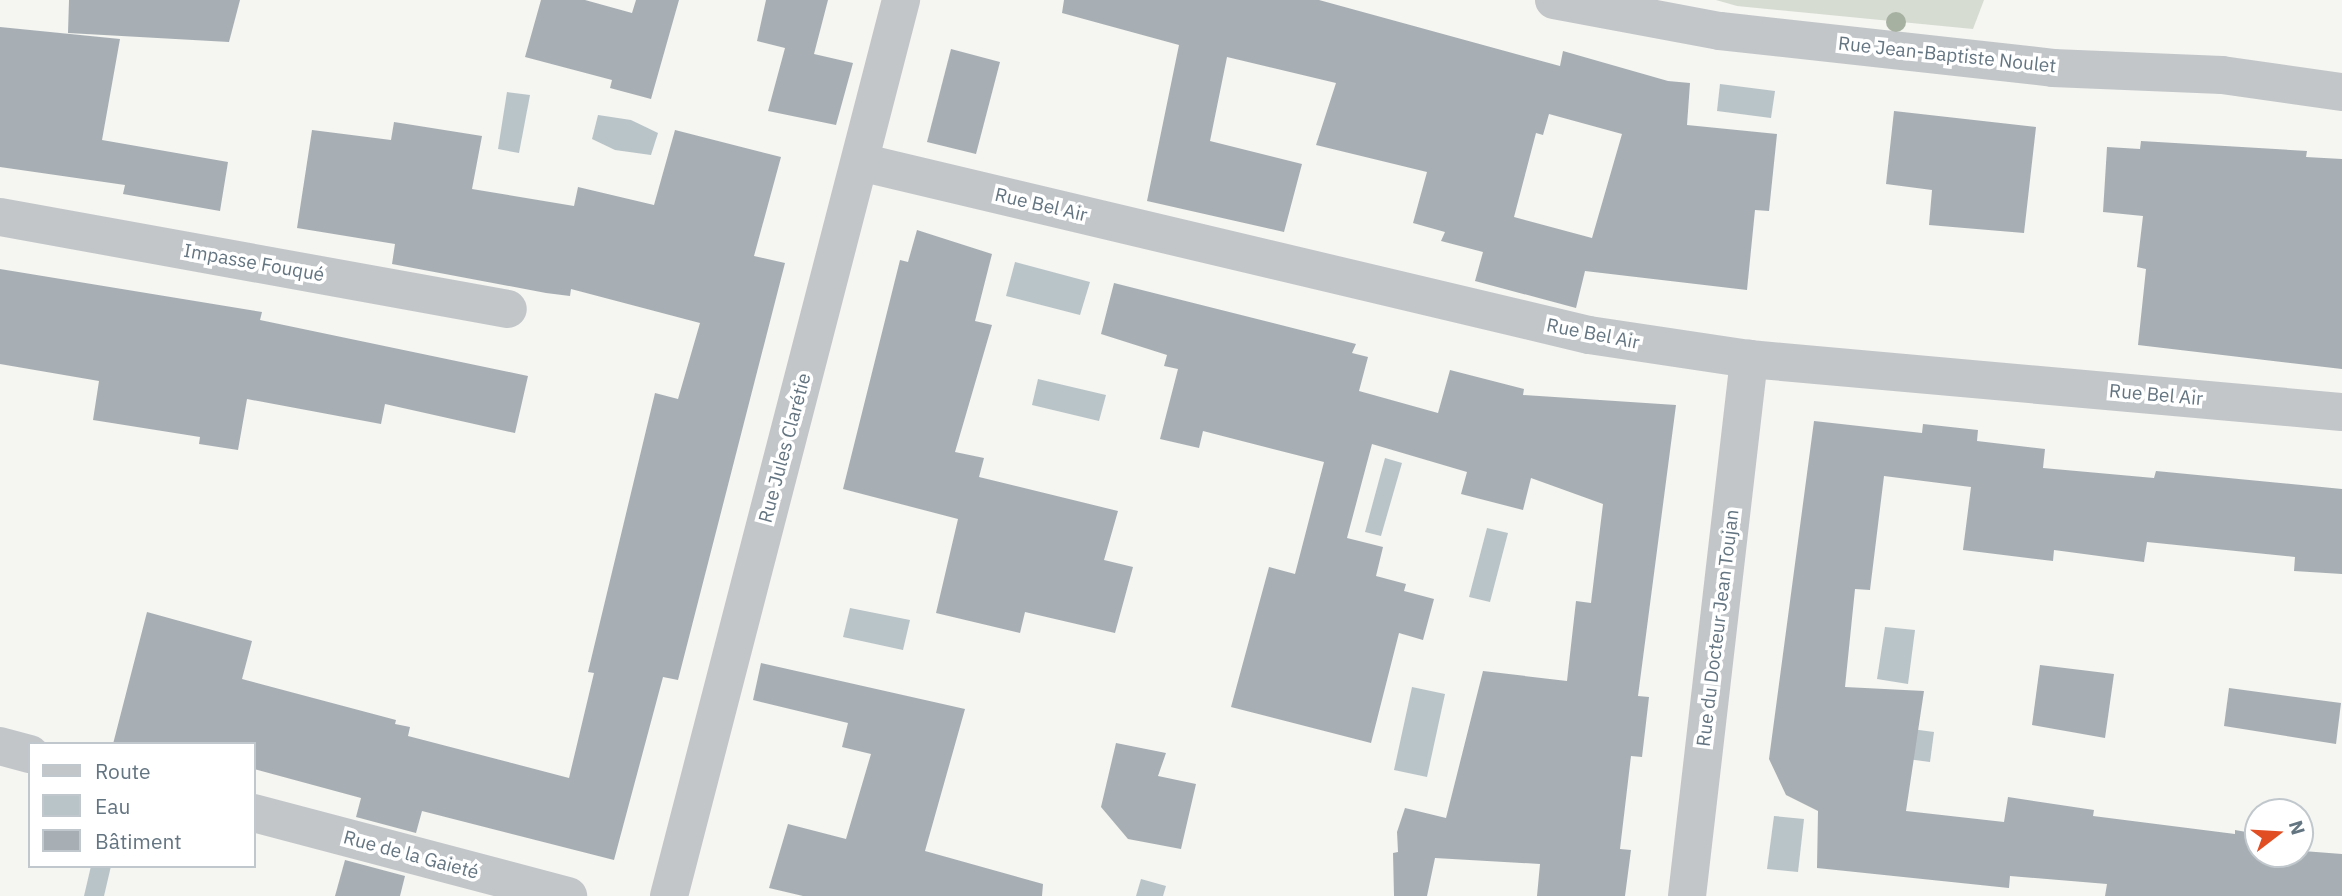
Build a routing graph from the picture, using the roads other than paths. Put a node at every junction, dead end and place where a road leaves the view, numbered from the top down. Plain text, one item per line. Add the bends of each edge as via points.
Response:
1 (901, 0) edge
2 (1553, 0) edge
3 (2342, 92) edge
4 (860, 162) junction
5 (0, 217) edge
6 (508, 309) dead end
7 (1749, 359) junction
8 (2342, 412) edge
9 (0, 746) edge
10 (28, 753) edge
11 (256, 814) edge
12 (568, 896) edge
13 (668, 896) edge
14 (1687, 896) edge

1 - 4 street, Rue Jules Clarétie
2 - 3 street, Rue Jean-Baptiste Noulet via 1720,32 2053,68 2222,75
4 - 7 street, Rue Bel Air via 1589,335
4 - 13 street, Rue Jules Clarétie
5 - 6 street, Impasse Fouqué
7 - 8 street, Rue Bel Air
7 - 14 street, Rue du Docteur Jean Toujan
9 - 10 street
11 - 12 street, Rue de la Gaieté

